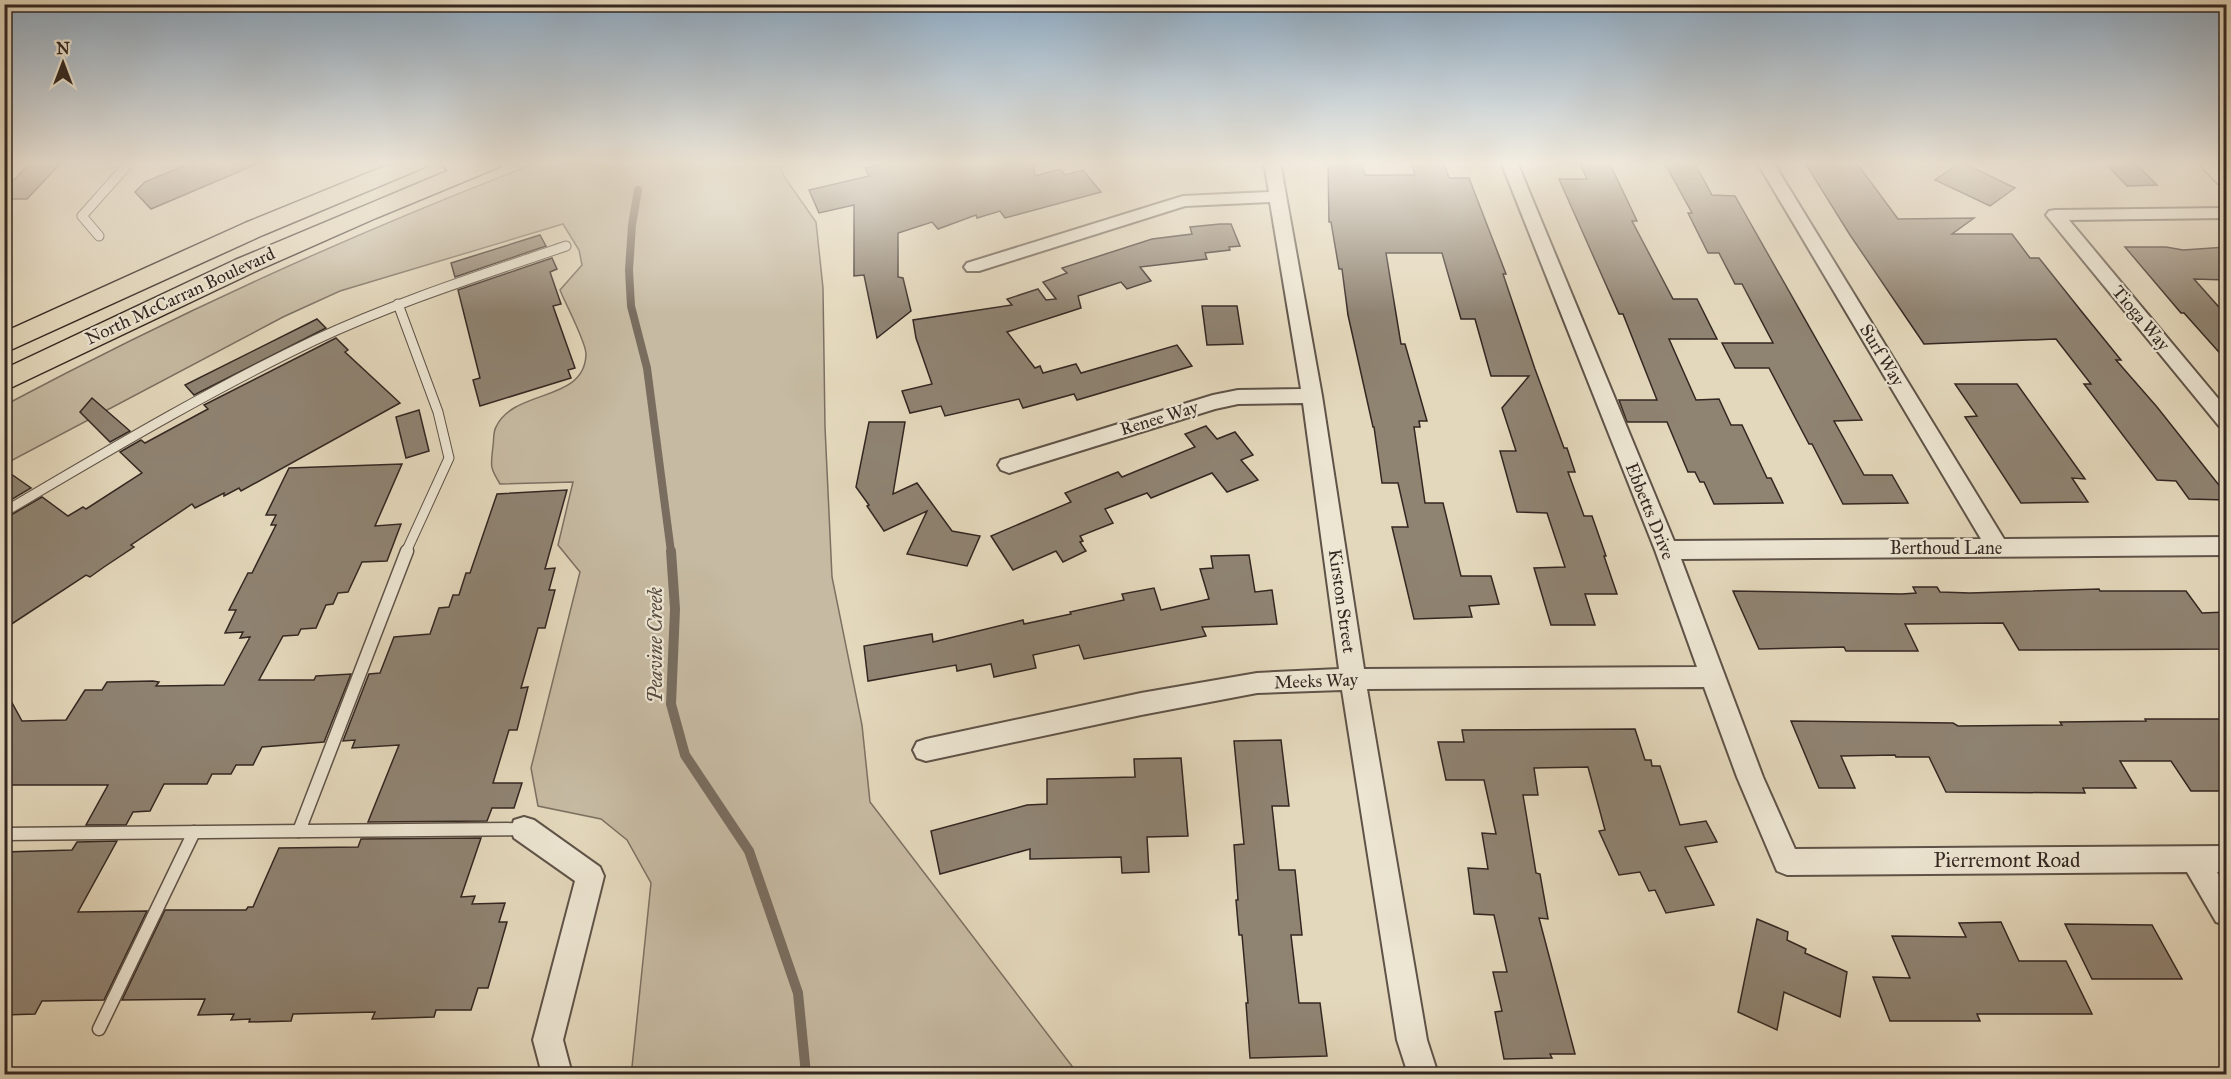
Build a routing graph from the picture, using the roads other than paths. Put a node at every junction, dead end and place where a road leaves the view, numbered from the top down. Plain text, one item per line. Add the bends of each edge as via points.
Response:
1 (85, 212) edge
2 (294, 212) edge
3 (362, 212) edge
4 (1147, 212) edge
5 (1281, 212) edge
6 (1529, 212) edge
7 (1796, 212) edge
8 (2226, 213) edge
9 (99, 236) dead end
10 (566, 246) dead end
11 (973, 267) dead end
12 (398, 304) junction
13 (4, 344) edge
14 (4, 381) edge
15 (1312, 396) junction
16 (2226, 421) edge
17 (1009, 465) dead end
18 (4, 512) edge
19 (2226, 546) edge
20 (1998, 548) junction
21 (1666, 550) junction
22 (1713, 677) junction
23 (1353, 679) junction
24 (926, 750) dead end
25 (524, 829) joint
26 (299, 831) junction
27 (194, 832) junction
28 (4, 834) edge
29 (2194, 859) junction
30 (2226, 859) edge
31 (1787, 861) joint
32 (2226, 912) edge
33 (99, 1029) dead end
34 (557, 1074) edge
35 (1423, 1074) edge

1 - 9 lane via 82,216
2 - 13 main road, North McCarran Boulevard
3 - 14 main road, North McCarran Boulevard via 131,317
4 - 11 street
5 - 15 street, Kirston Street
6 - 21 street, Ebbetts Drive
7 - 20 street, Surf Way
8 - 16 street, Tioga Way via 2055,214
10 - 12 lane
12 - 18 lane via 283,355
12 - 26 lane via 438,412 449,458 411,540
15 - 17 street, Renee Way via 1238,397 1213,402
15 - 23 street, Kirston Street
19 - 20 street, Berthoud Lane
20 - 21 street, Berthoud Lane
21 - 22 street, Ebbetts Drive
22 - 23 street, Meeks Way
22 - 31 street, Ebbetts Drive
23 - 24 street, Meeks Way via 1257,683
23 - 35 street, Kirston Street via 1412,1040
25 - 26 lane
25 - 34 street via 591,876 548,1040
26 - 27 lane
27 - 28 lane
27 - 33 lane
29 - 30 street, Pierremont Road
29 - 31 street, Pierremont Road
29 - 32 street

